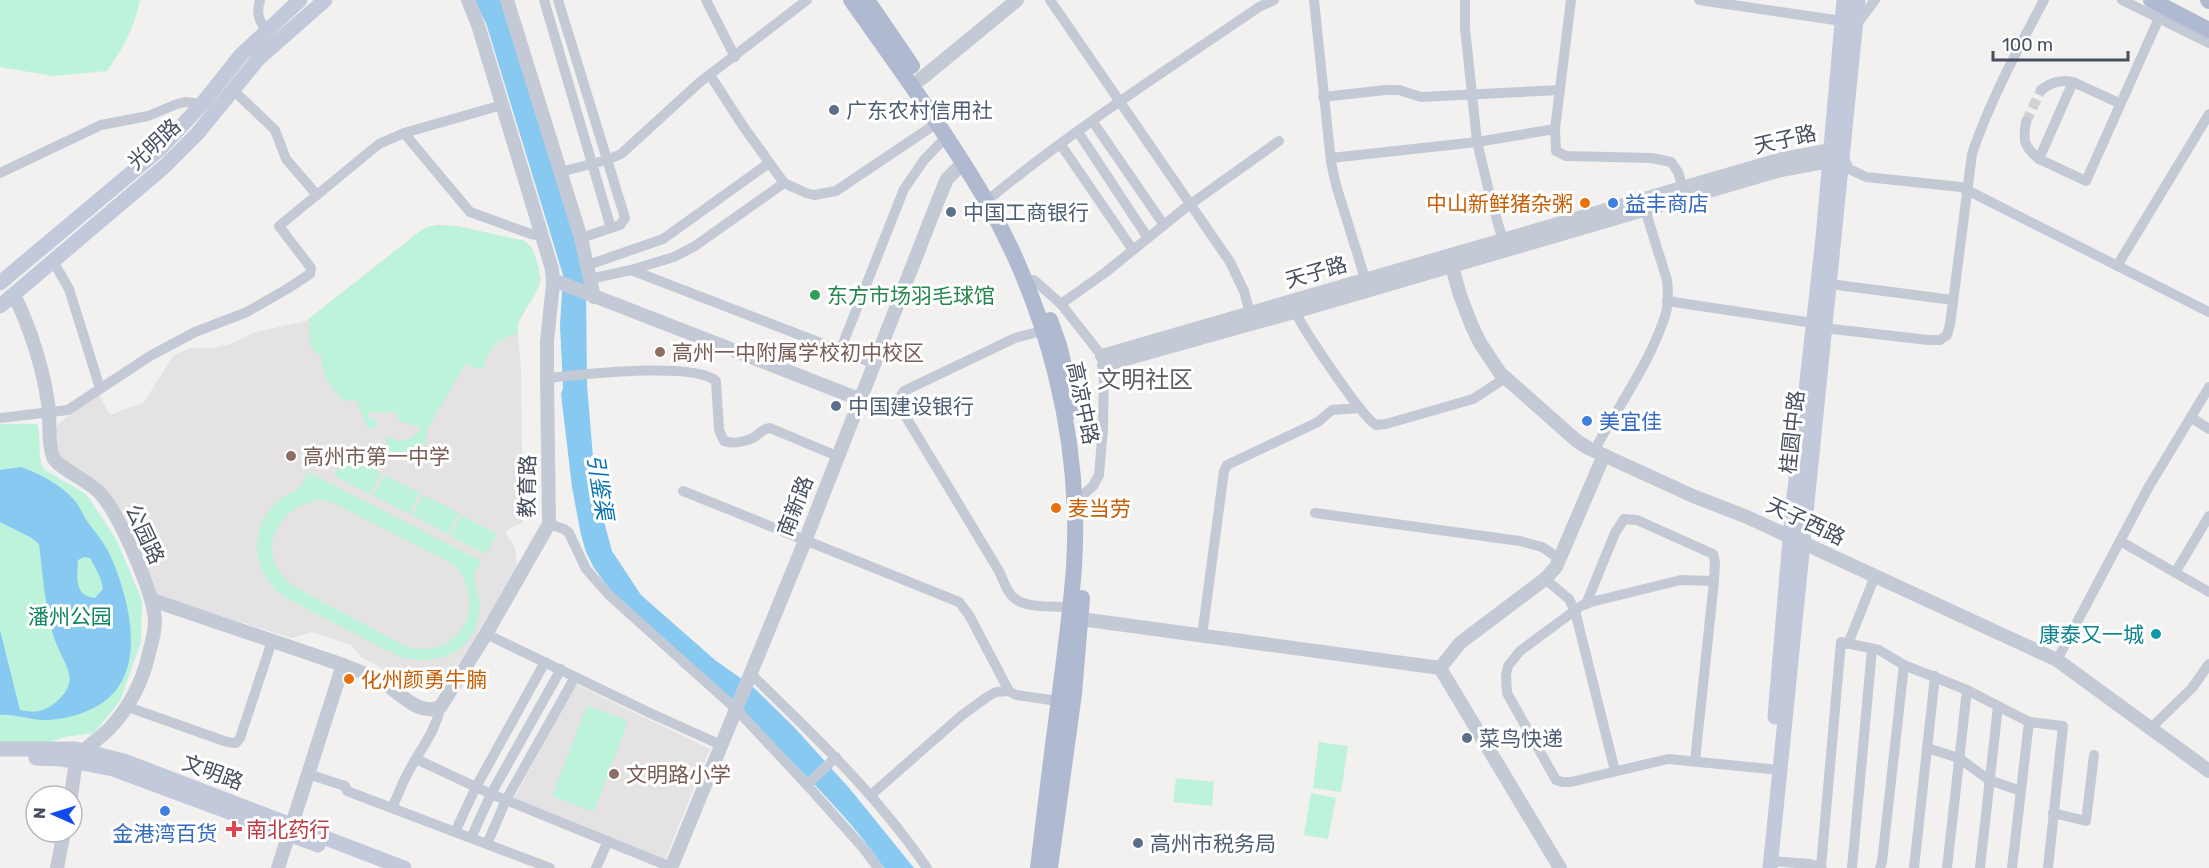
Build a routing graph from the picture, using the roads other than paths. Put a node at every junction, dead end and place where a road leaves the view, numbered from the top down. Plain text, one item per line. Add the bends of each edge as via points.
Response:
1 (260, 0) edge
2 (300, 0) edge
3 (325, 0) edge
4 (468, 0) edge
5 (507, 0) edge
6 (543, 0) edge
7 (558, 0) edge
8 (706, 0) edge
9 (807, 0) edge
10 (851, 0) edge
11 (867, 0) edge
12 (1017, 0) edge
13 (1050, 0) edge
14 (1274, 0) edge
15 (1314, 0) edge
16 (1465, 0) edge
17 (1570, 0) edge
18 (1699, 0) edge
19 (1844, 0) edge
20 (1858, 0) edge
21 (1875, 0) edge
22 (2044, 0) edge
23 (2122, 0) edge
24 (1747, 4) edge
25 (2158, 8) edge
26 (1849, 23) junction
27 (2209, 30) edge
28 (266, 31) junction
29 (2209, 43) edge
30 (735, 57) junction
31 (710, 75) junction
32 (921, 79) junction
33 (2073, 82) junction
34 (232, 88) junction
35 (1560, 90) junction
36 (2041, 90) dead end
37 (1473, 94) junction
38 (1323, 97) junction
39 (1119, 103) junction
40 (2119, 103) junction
41 (202, 104) junction
42 (502, 105) junction
43 (2209, 114) edge
44 (1093, 122) junction
45 (2026, 122) tunnel mouth
46 (1555, 129) junction
47 (942, 130) junction
48 (1078, 132) junction
49 (404, 133) junction
50 (1279, 141) dead end
51 (1477, 142) junction
52 (1061, 145) junction
53 (1834, 156) junction
54 (1331, 158) junction
55 (2039, 159) junction
56 (607, 160) junction
57 (769, 163) junction
58 (963, 163) junction
59 (591, 164) junction
60 (560, 172) junction
61 (0, 173) edge
62 (784, 183) junction
63 (1967, 191) junction
64 (1684, 193) junction
65 (317, 195) junction
66 (994, 195) junction
67 (1192, 204) junction
68 (1644, 205) junction
69 (1164, 225) junction
70 (611, 228) junction
71 (542, 236) junction
72 (581, 238) junction
73 (1148, 238) junction
74 (1505, 245) junction
75 (1133, 250) junction
76 (1450, 260) junction
77 (53, 261) junction
78 (2117, 266) junction
79 (631, 270) junction
80 (589, 272) junction
81 (1034, 280) junction
82 (557, 282) junction
83 (0, 283) edge
84 (1830, 284) junction
85 (1367, 285) junction
86 (15, 295) junction
87 (590, 296) junction
88 (1953, 300) junction
89 (1667, 301) junction
90 (1062, 304) junction
91 (0, 306) edge
92 (1293, 306) junction
93 (2209, 312) edge
94 (1251, 318) junction
95 (1818, 326) junction
96 (1042, 331) junction
97 (840, 351) junction
98 (1103, 360) junction
99 (873, 363) junction
100 (553, 377) junction
101 (1504, 379) junction
102 (2209, 387) edge
103 (100, 388) junction
104 (859, 399) junction
105 (1360, 408) junction
106 (50, 413) junction
107 (0, 418) edge
108 (2192, 418) junction
109 (2209, 429) edge
110 (1599, 453) junction
111 (837, 456) junction
112 (683, 491) dead end
113 (1079, 494) junction
114 (1316, 513) dead end
115 (2209, 516) edge
116 (549, 524) junction
117 (804, 541) junction
118 (1797, 541) junction
119 (2120, 541) junction
120 (1560, 558) junction
121 (2175, 573) junction
122 (1875, 576) junction
123 (1545, 579) junction
124 (1714, 581) junction
125 (2209, 592) edge
126 (152, 600) junction
127 (1586, 604) junction
128 (1575, 611) junction
129 (1075, 613) junction
130 (486, 634) junction
131 (1202, 636) junction
132 (272, 641) junction
133 (1848, 644) junction
134 (1872, 649) junction
135 (2057, 660) junction
136 (545, 662) junction
137 (2209, 664) edge
138 (343, 665) junction
139 (1904, 665) junction
140 (1440, 668) junction
141 (561, 669) junction
142 (750, 676) junction
143 (1935, 676) junction
144 (575, 677) junction
145 (1967, 690) junction
146 (1009, 691) junction
147 (1059, 701) junction
148 (441, 706) junction
149 (737, 706) junction
150 (1998, 706) junction
151 (128, 707) junction
152 (2029, 722) junction
153 (2151, 728) junction
154 (721, 745) junction
155 (1927, 748) junction
156 (0, 749) edge
157 (2094, 755) dead end
158 (82, 756) junction
159 (1959, 758) junction
160 (0, 759) edge
161 (416, 759) junction
162 (834, 759) junction
163 (1695, 761) junction
164 (1770, 769) junction
165 (1615, 771) junction
166 (2209, 771) edge
167 (308, 774) junction
168 (1989, 780) junction
169 (810, 783) junction
170 (74, 784) edge
171 (476, 787) junction
172 (2021, 791) junction
173 (491, 794) junction
174 (871, 795) junction
175 (506, 800) junction
176 (393, 808) junction
177 (2054, 813) junction
178 (290, 829) junction
179 (455, 832) junction
180 (471, 838) junction
181 (608, 841) junction
182 (62, 844) edge
183 (487, 844) junction
184 (1765, 864) edge
185 (57, 868) edge
186 (278, 868) edge
187 (377, 868) edge
188 (404, 868) edge
189 (550, 868) edge
190 (596, 868) edge
191 (672, 868) edge
192 (878, 868) edge
193 (927, 868) edge
194 (1038, 868) edge
195 (1050, 868) edge
196 (1560, 868) edge
197 (1822, 868) edge
198 (1852, 868) edge
199 (1880, 868) edge
200 (1914, 868) edge
201 (1947, 868) edge
202 (1980, 868) edge
203 (2012, 868) edge
204 (2048, 868) edge

1 - 28 street via 259,20
2 - 28 main road, 光明路
3 - 34 main road, 光明路 via 259,57
4 - 42 street, 教育路
5 - 60 street
6 - 59 street
7 - 56 street
8 - 30 street
9 - 30 street
10 - 47 main road, 高凉中路
11 - 32 main road, 高凉中路
12 - 32 street
13 - 39 street
14 - 39 street
15 - 38 street
16 - 37 street
17 - 35 street
18 - 24 street
19 - 26 main road, 桂圆中路
20 - 26 main road, 桂圆中路
21 - 26 street
22 - 63 street via 1980,132 1972,154
23 - 25 street
24 - 26 street
25 - 27 main road
25 - 29 street
25 - 40 street
26 - 53 main road, 桂圆中路
28 - 41 main road, 光明路
30 - 31 street
31 - 56 street via 632,146
31 - 57 street
32 - 66 main road, 高凉中路
33 - 36 street via 2056,81
33 - 40 street
33 - 55 street
34 - 65 street via 276,130 286,159
34 - 77 main road, 光明路 via 197,134 165,166
35 - 37 street
35 - 46 street
37 - 38 street via 1421,97 1385,90
37 - 51 street
38 - 54 street
39 - 44 street
39 - 67 street
40 - 55 street via 2086,181
41 - 61 street via 185,102 142,118 101,125
41 - 83 main road, 光明路 via 161,148
42 - 49 street
42 - 71 street, 教育路
43 - 78 street
44 - 48 street
44 - 69 street
45 - 55 street via 2023,138
46 - 51 street
46 - 64 street via 1556,151 1560,154 1671,162
47 - 58 main road, 高凉中路
47 - 62 street via 836,191 806,194
47 - 97 street via 904,189
48 - 52 street
48 - 73 street
49 - 65 street via 379,144
49 - 71 street via 470,212
50 - 67 street
51 - 54 street
51 - 74 street
52 - 66 street
52 - 75 street
53 - 63 street via 1866,177 1955,186
53 - 64 street, 天子路 via 1782,159
53 - 84 main road, 桂圆中路
53 - 95 main road, 桂圆中路
54 - 85 street
56 - 59 street
56 - 70 street via 625,218 622,224
57 - 62 street
57 - 80 street via 663,239
58 - 96 main road, 高凉中路 via 1003,233 1026,282
58 - 99 street, 南新路 via 944,185
59 - 60 street
59 - 70 street
60 - 72 street
62 - 79 street via 695,246
63 - 78 street
63 - 88 street
64 - 68 street, 天子路
65 - 103 street via 279,226 310,264 310,274 247,312 195,332 150,356
66 - 81 main road, 高凉中路
67 - 69 street
67 - 94 street via 1230,262
68 - 74 street, 天子路
68 - 89 street via 1667,280
69 - 73 street
70 - 72 street
71 - 82 street, 教育路
72 - 80 street
73 - 75 street
74 - 76 street, 天子路
75 - 90 street
76 - 85 street, 天子路
76 - 101 street, 天子西路 via 1480,343
77 - 86 main road, 光明路
77 - 103 street via 70,291
78 - 93 street
79 - 80 street
79 - 97 street
80 - 87 street
81 - 90 street
81 - 113 main road, 高凉中路 via 1059,345 1080,435
82 - 87 street
82 - 100 street, 教育路 via 547,341
84 - 88 street
84 - 95 main road, 桂圆中路
85 - 92 street, 天子路
86 - 91 main road, 光明路
86 - 106 street, 公园路 via 27,322
87 - 104 street
88 - 95 street via 1948,332 1940,340
89 - 95 street
89 - 110 street via 1647,356
90 - 98 street
92 - 94 street, 天子路
92 - 105 street
94 - 98 street, 天子路
95 - 118 main road, 桂圆中路
96 - 113 main road, 高凉中路
96 - 129 street via 1015,339 904,391 900,407 1010,595 1020,602
97 - 99 street
98 - 113 street via 1099,476 1093,486
99 - 104 street, 南新路
100 - 111 street via 680,371 705,375 716,384 724,441 748,440 770,428
100 - 116 street, 教育路
101 - 105 street via 1473,399 1382,425 1373,424
101 - 110 street, 天子西路 via 1577,441
102 - 108 street
103 - 106 street via 68,410
104 - 111 street, 南新路
105 - 131 street via 1332,410 1317,422 1227,465
106 - 107 street
106 - 126 street, 公园路 via 55,460 100,493 116,516
108 - 109 street
108 - 119 street
110 - 118 street, 天子西路
110 - 120 street
111 - 117 street, 南新路
112 - 117 street
113 - 129 main road, 高凉中路 via 1084,570
114 - 120 street via 1520,541 1542,547
115 - 121 street
116 - 130 street, 教育路
116 - 149 street via 569,533 586,569 609,596
117 - 142 street, 南新路
117 - 146 street via 959,602
118 - 122 street, 天子西路
118 - 164 main road, 桂圆中路
118 - 184 main road, 桂圆中路
119 - 121 street
119 - 135 street
120 - 123 street
121 - 125 street
122 - 133 street
122 - 135 street, 天子西路
123 - 128 street via 1569,599
123 - 140 street via 1460,643
124 - 127 street via 1681,580
124 - 127 street via 1713,554 1628,518 1616,533
124 - 163 street
126 - 132 street
126 - 151 street, 公园路 via 154,630 150,650
127 - 128 street
128 - 165 street
128 - 165 street via 1512,659 1506,675 1508,693 1557,781 1571,782
129 - 131 street
129 - 147 main road, 高凉中路
129 - 195 main road, 高凉中路 via 1074,694
130 - 136 street
130 - 148 street, 教育路
131 - 140 street
132 - 138 street
132 - 151 street via 236,743
133 - 134 street
133 - 197 street via 1841,642
134 - 139 street
134 - 198 street
135 - 153 street, 天子西路
136 - 141 street
136 - 171 street
137 - 153 street via 2192,688
138 - 148 street via 378,679 417,706 434,710
138 - 167 street
139 - 143 street
139 - 199 street
140 - 196 street
141 - 144 street
141 - 173 street
142 - 149 street, 南新路
142 - 162 street
143 - 145 street
143 - 155 street
144 - 154 street
144 - 175 street
145 - 150 street
145 - 159 street
146 - 147 street
146 - 174 street via 991,694 961,716
147 - 194 main road, 高凉中路
148 - 161 street via 437,722
149 - 154 street, 南新路
149 - 169 street
150 - 152 street
150 - 168 street
151 - 158 street, 公园路
152 - 172 street
152 - 177 street via 2062,726
153 - 166 street, 天子西路
154 - 191 street, 南新路
155 - 159 street
155 - 200 street
156 - 158 main road, 文明路 via 64,748
157 - 177 street via 2086,821
158 - 160 main road, 文明路
158 - 170 street
158 - 178 main road, 文明路
159 - 168 street
159 - 201 street
161 - 171 street
161 - 176 street
162 - 169 street
162 - 174 street
163 - 164 street
163 - 165 street via 1661,759
164 - 184 main road, 桂圆中路
167 - 176 street
167 - 178 street
168 - 172 street
168 - 202 street
169 - 192 street
171 - 173 street
171 - 179 street
172 - 203 street
173 - 175 street
173 - 180 street
174 - 193 street
175 - 181 street
175 - 183 street
176 - 179 street
177 - 204 street
178 - 186 street
178 - 187 main road, 文明路
178 - 188 main road, 文明路
179 - 180 street
180 - 183 street
181 - 190 street
181 - 191 street
182 - 185 street
183 - 189 street
184 - 197 street via 1810,864

